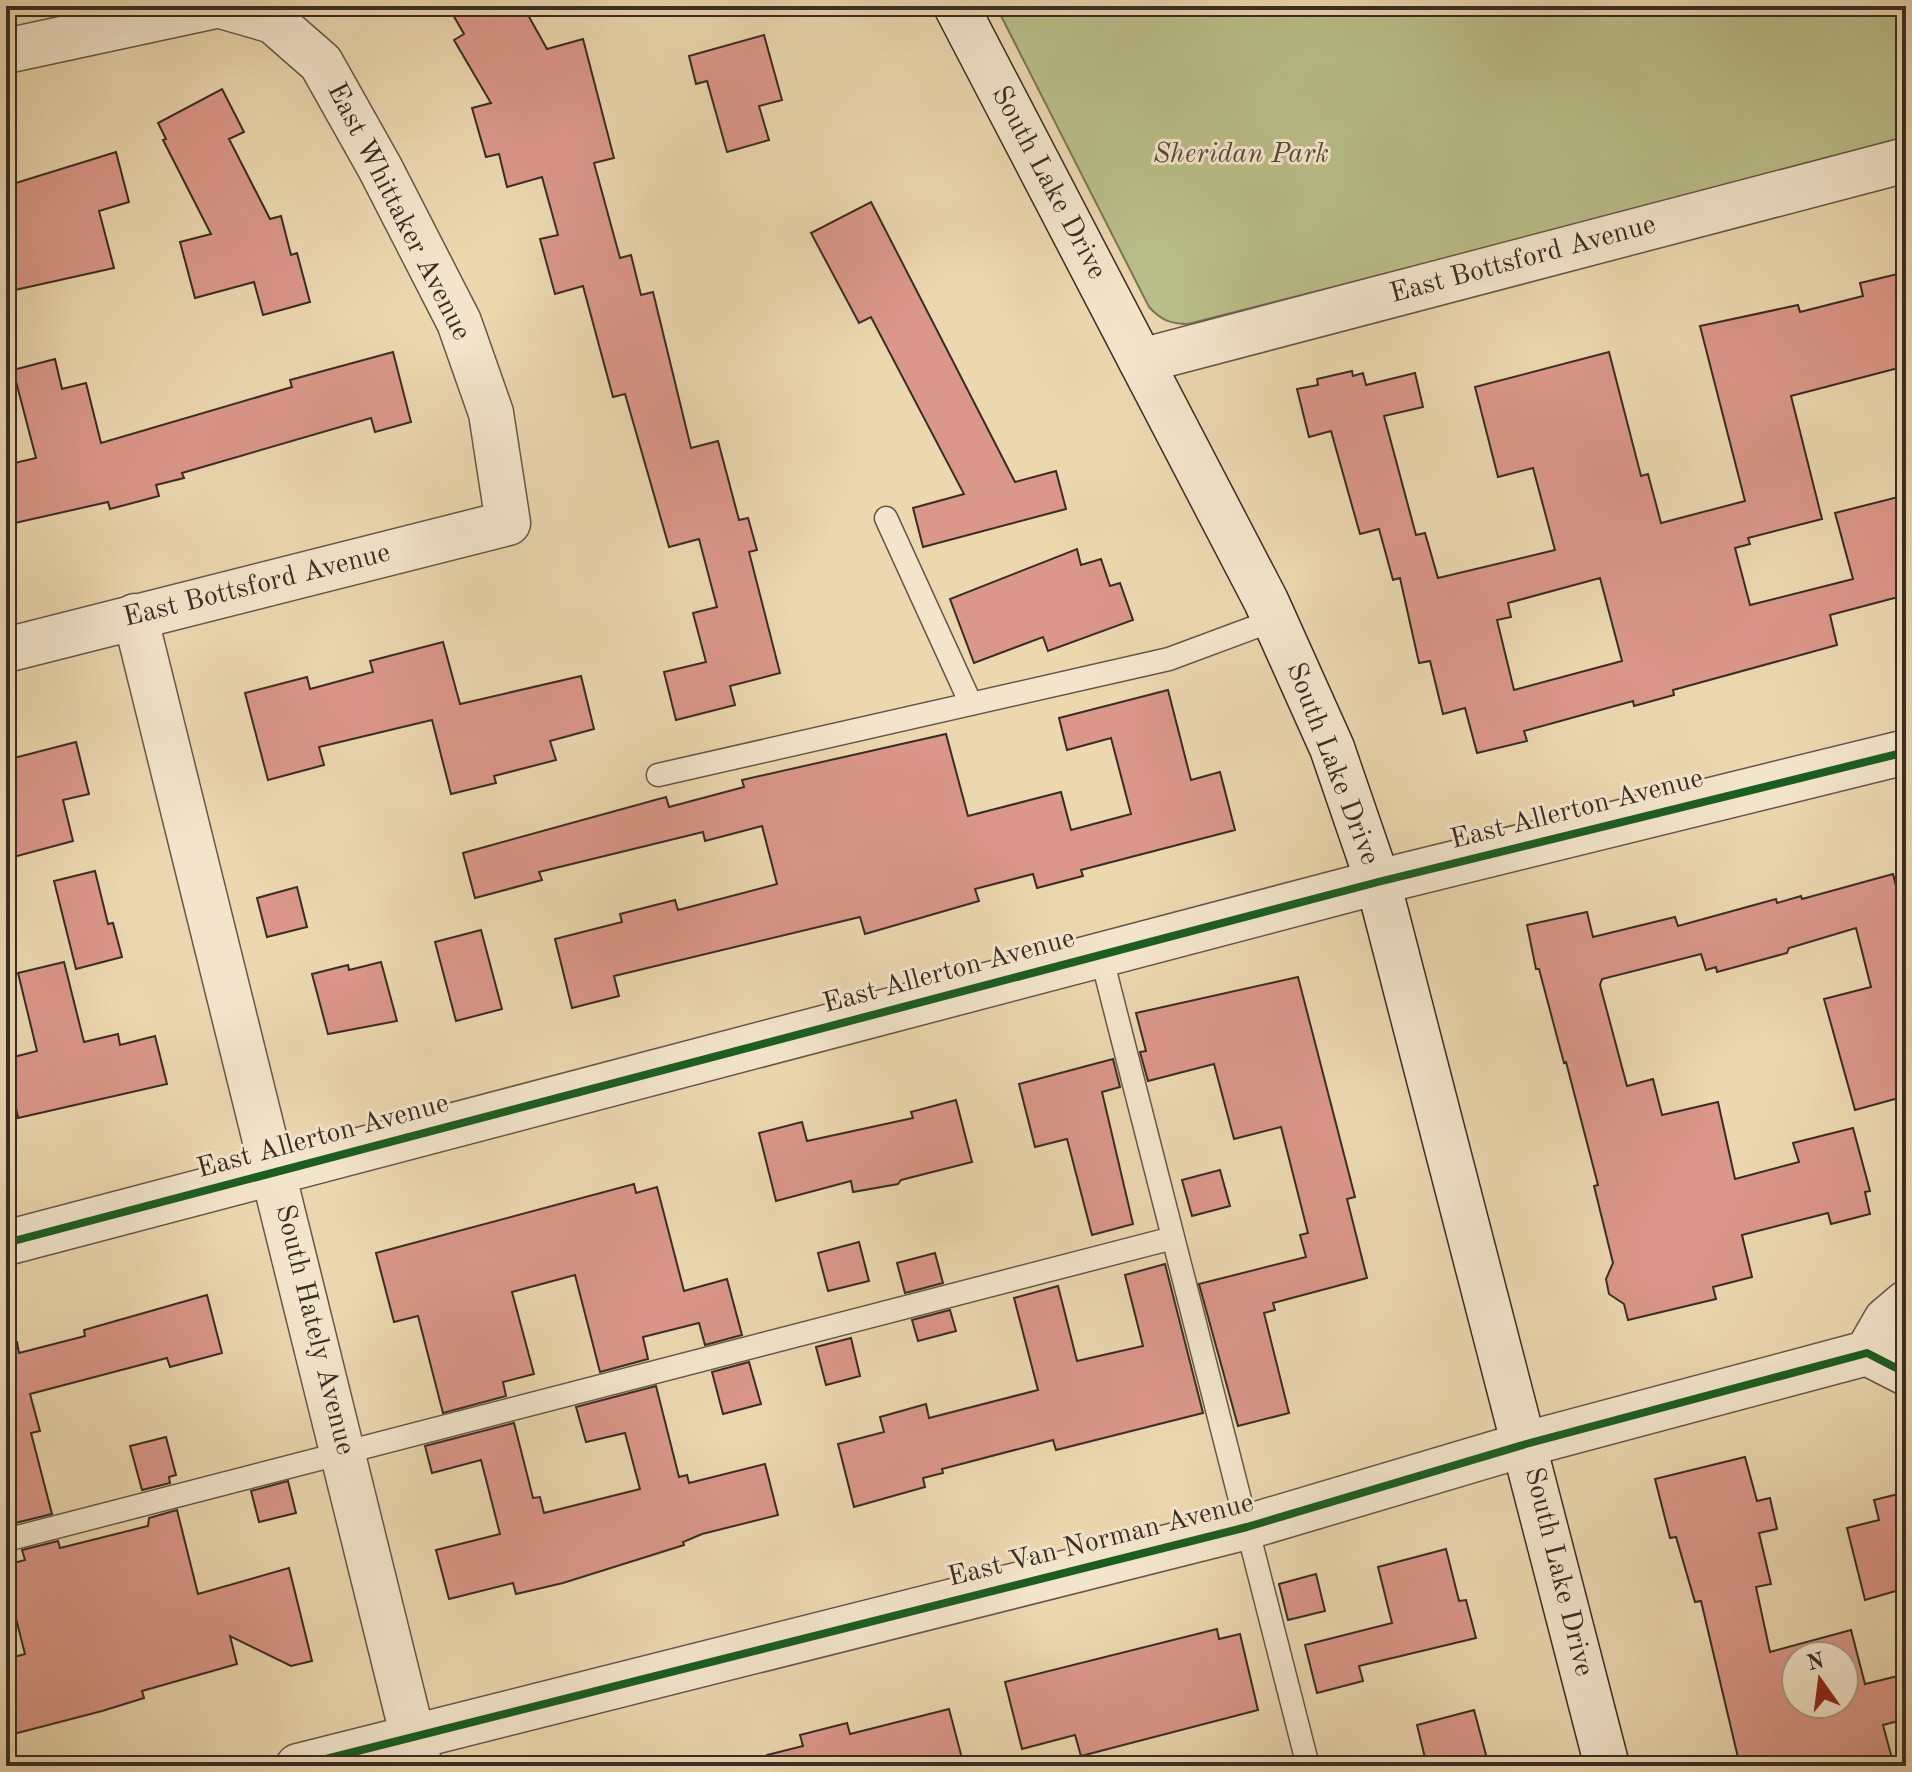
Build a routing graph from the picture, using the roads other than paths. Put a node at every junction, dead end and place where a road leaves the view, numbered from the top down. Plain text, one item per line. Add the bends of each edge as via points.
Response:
1 (218, 6) edge
2 (956, 6) edge
3 (6, 51) edge
4 (1906, 160) edge
5 (1141, 361) junction
6 (886, 518) dead end
7 (508, 523) joint
8 (135, 616) junction
9 (1274, 620) junction
10 (6, 650) edge
11 (971, 704) junction
12 (1906, 752) edge
13 (658, 775) dead end
14 (1378, 882) junction
15 (1101, 955) junction
16 (275, 1172) junction
17 (1173, 1238) junction
18 (6, 1243) edge
19 (1906, 1303) edge
20 (1867, 1353) junction
21 (1906, 1373) edge
22 (1526, 1444) junction
23 (343, 1451) junction
24 (1247, 1527) junction
25 (6, 1540) edge
26 (416, 1752) edge
27 (298, 1766) edge
28 (1308, 1766) edge
29 (1607, 1766) edge

1 - 3 street, East Whittaker Avenue
1 - 7 street, East Whittaker Avenue via 273,21 321,63 380,168 459,322 491,413
2 - 5 street, South Lake Drive
4 - 5 street, East Bottsford Avenue
5 - 9 street, South Lake Drive
6 - 11 lane
7 - 8 street, East Bottsford Avenue
8 - 10 street, East Bottsford Avenue
8 - 16 street, South Hately Avenue
9 - 11 lane via 1169,659
9 - 14 street, South Lake Drive via 1332,748
11 - 13 lane
12 - 14 street, East Allerton Avenue
14 - 15 street, East Allerton Avenue
14 - 22 street, South Lake Drive
15 - 16 street, East Allerton Avenue
15 - 17 lane
16 - 18 street, East Allerton Avenue
16 - 23 street, South Hately Avenue
17 - 23 lane
17 - 24 lane
19 - 20 street via 1886,1320
20 - 21 street
20 - 22 street, East Van Norman Avenue
22 - 24 street, East Van Norman Avenue
22 - 29 street, South Lake Drive
23 - 25 lane
23 - 26 street, South Hately Avenue
24 - 26 street, East Van Norman Avenue
24 - 28 lane
26 - 27 street, East Van Norman Avenue

